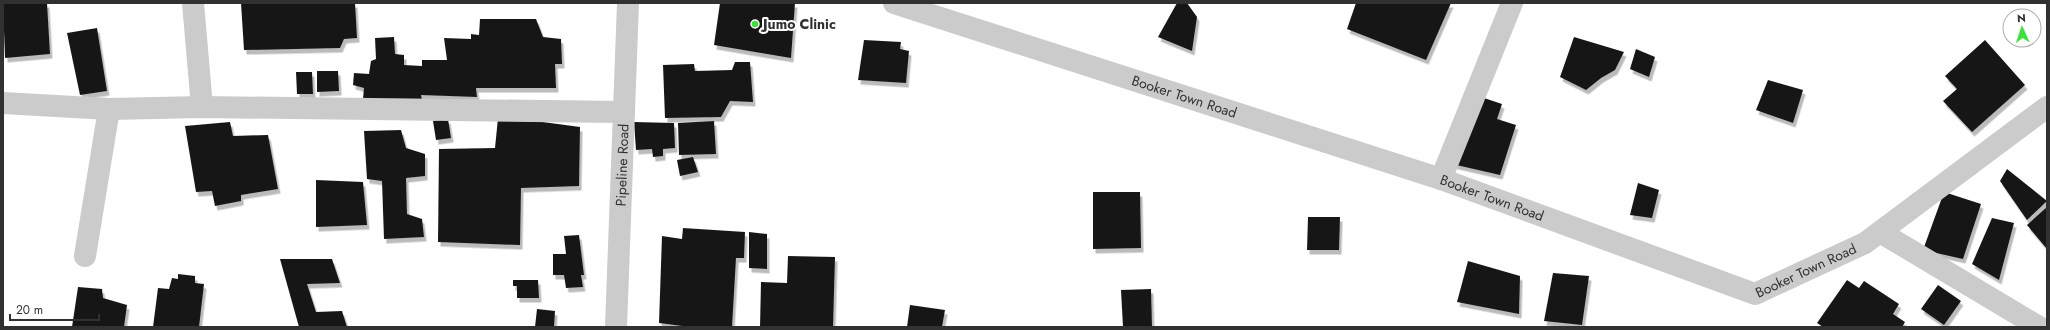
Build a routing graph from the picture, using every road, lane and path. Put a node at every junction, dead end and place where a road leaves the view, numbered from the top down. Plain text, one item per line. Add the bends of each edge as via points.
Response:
1 (193, 3) edge
2 (628, 3) edge
3 (894, 3) edge
4 (1512, 3) edge
5 (3, 103) edge
6 (202, 107) junction
7 (2047, 107) edge
8 (109, 108) junction
9 (624, 112) junction
10 (1441, 179) junction
11 (1880, 232) junction
12 (85, 256) dead end
13 (616, 327) edge
14 (2039, 327) edge

1 - 6 street
2 - 9 street, Pipeline Road
3 - 10 street, Booker Town Road
4 - 10 street
5 - 8 street
6 - 8 street
6 - 9 street
7 - 11 street, Booker Town Road
8 - 12 street
9 - 13 street, Pipeline Road
10 - 11 street, Booker Town Road via 1755,294 1865,243
11 - 14 street

